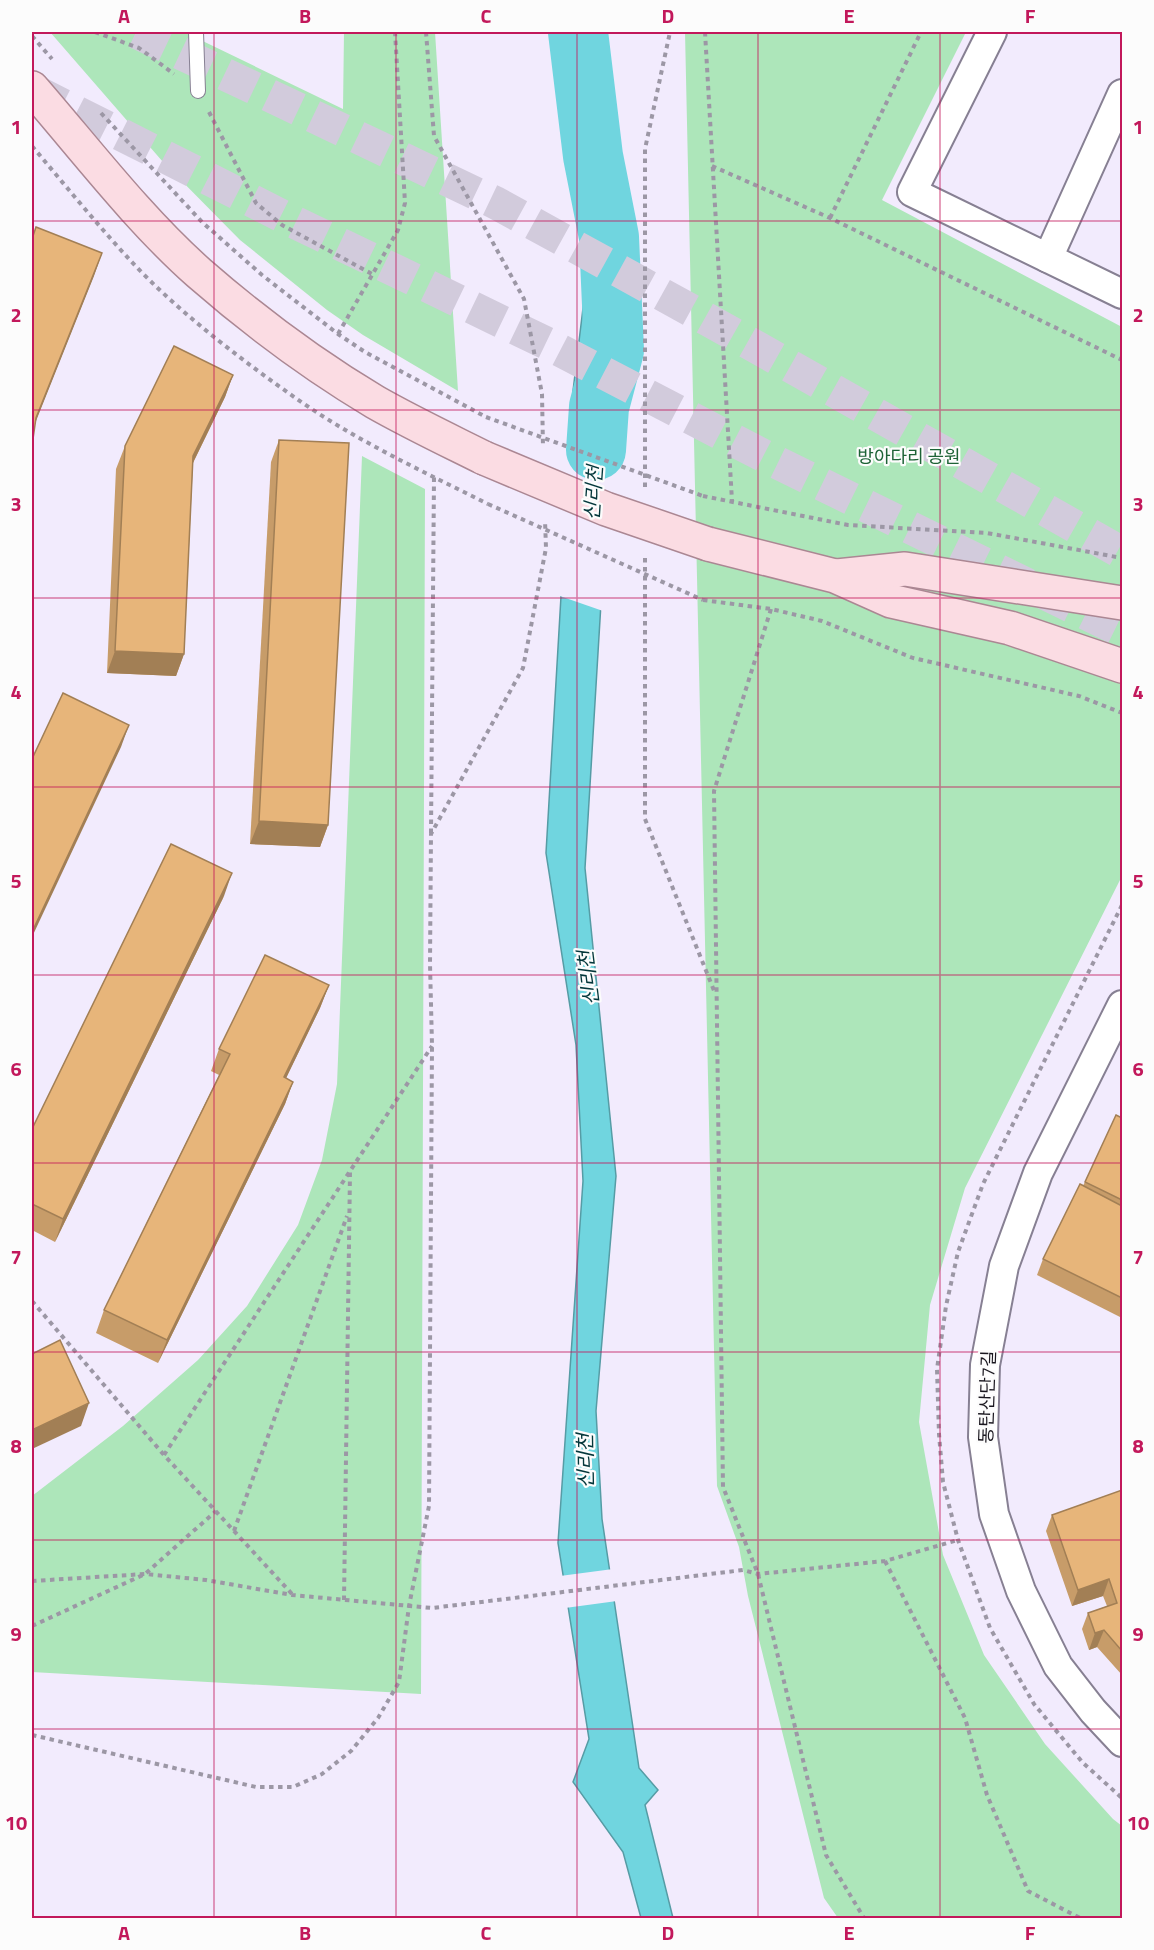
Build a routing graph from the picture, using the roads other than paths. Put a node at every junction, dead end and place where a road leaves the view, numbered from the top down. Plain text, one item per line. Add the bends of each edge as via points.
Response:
1 (196, 32) edge
2 (992, 32) edge
3 (32, 88) edge
4 (198, 91) road end
5 (1122, 94) edge
6 (1048, 258) junction
7 (1122, 294) edge
8 (835, 576) junction
9 (1122, 603) edge
10 (1122, 666) edge
11 (1122, 1005) edge
12 (1122, 1742) edge

1 - 4 lane
2 - 6 street via 912,192
3 - 8 main road, bridge via 146,220 198,273 266,328 377,403 484,458 606,509 708,544
5 - 6 street
6 - 7 street
8 - 9 main road via 905,569
8 - 10 main road via 891,601 1010,628
11 - 12 street, 동탄산단7길 via 1038,1173 1004,1266 985,1365 983,1437 994,1514 1021,1591 1058,1666

